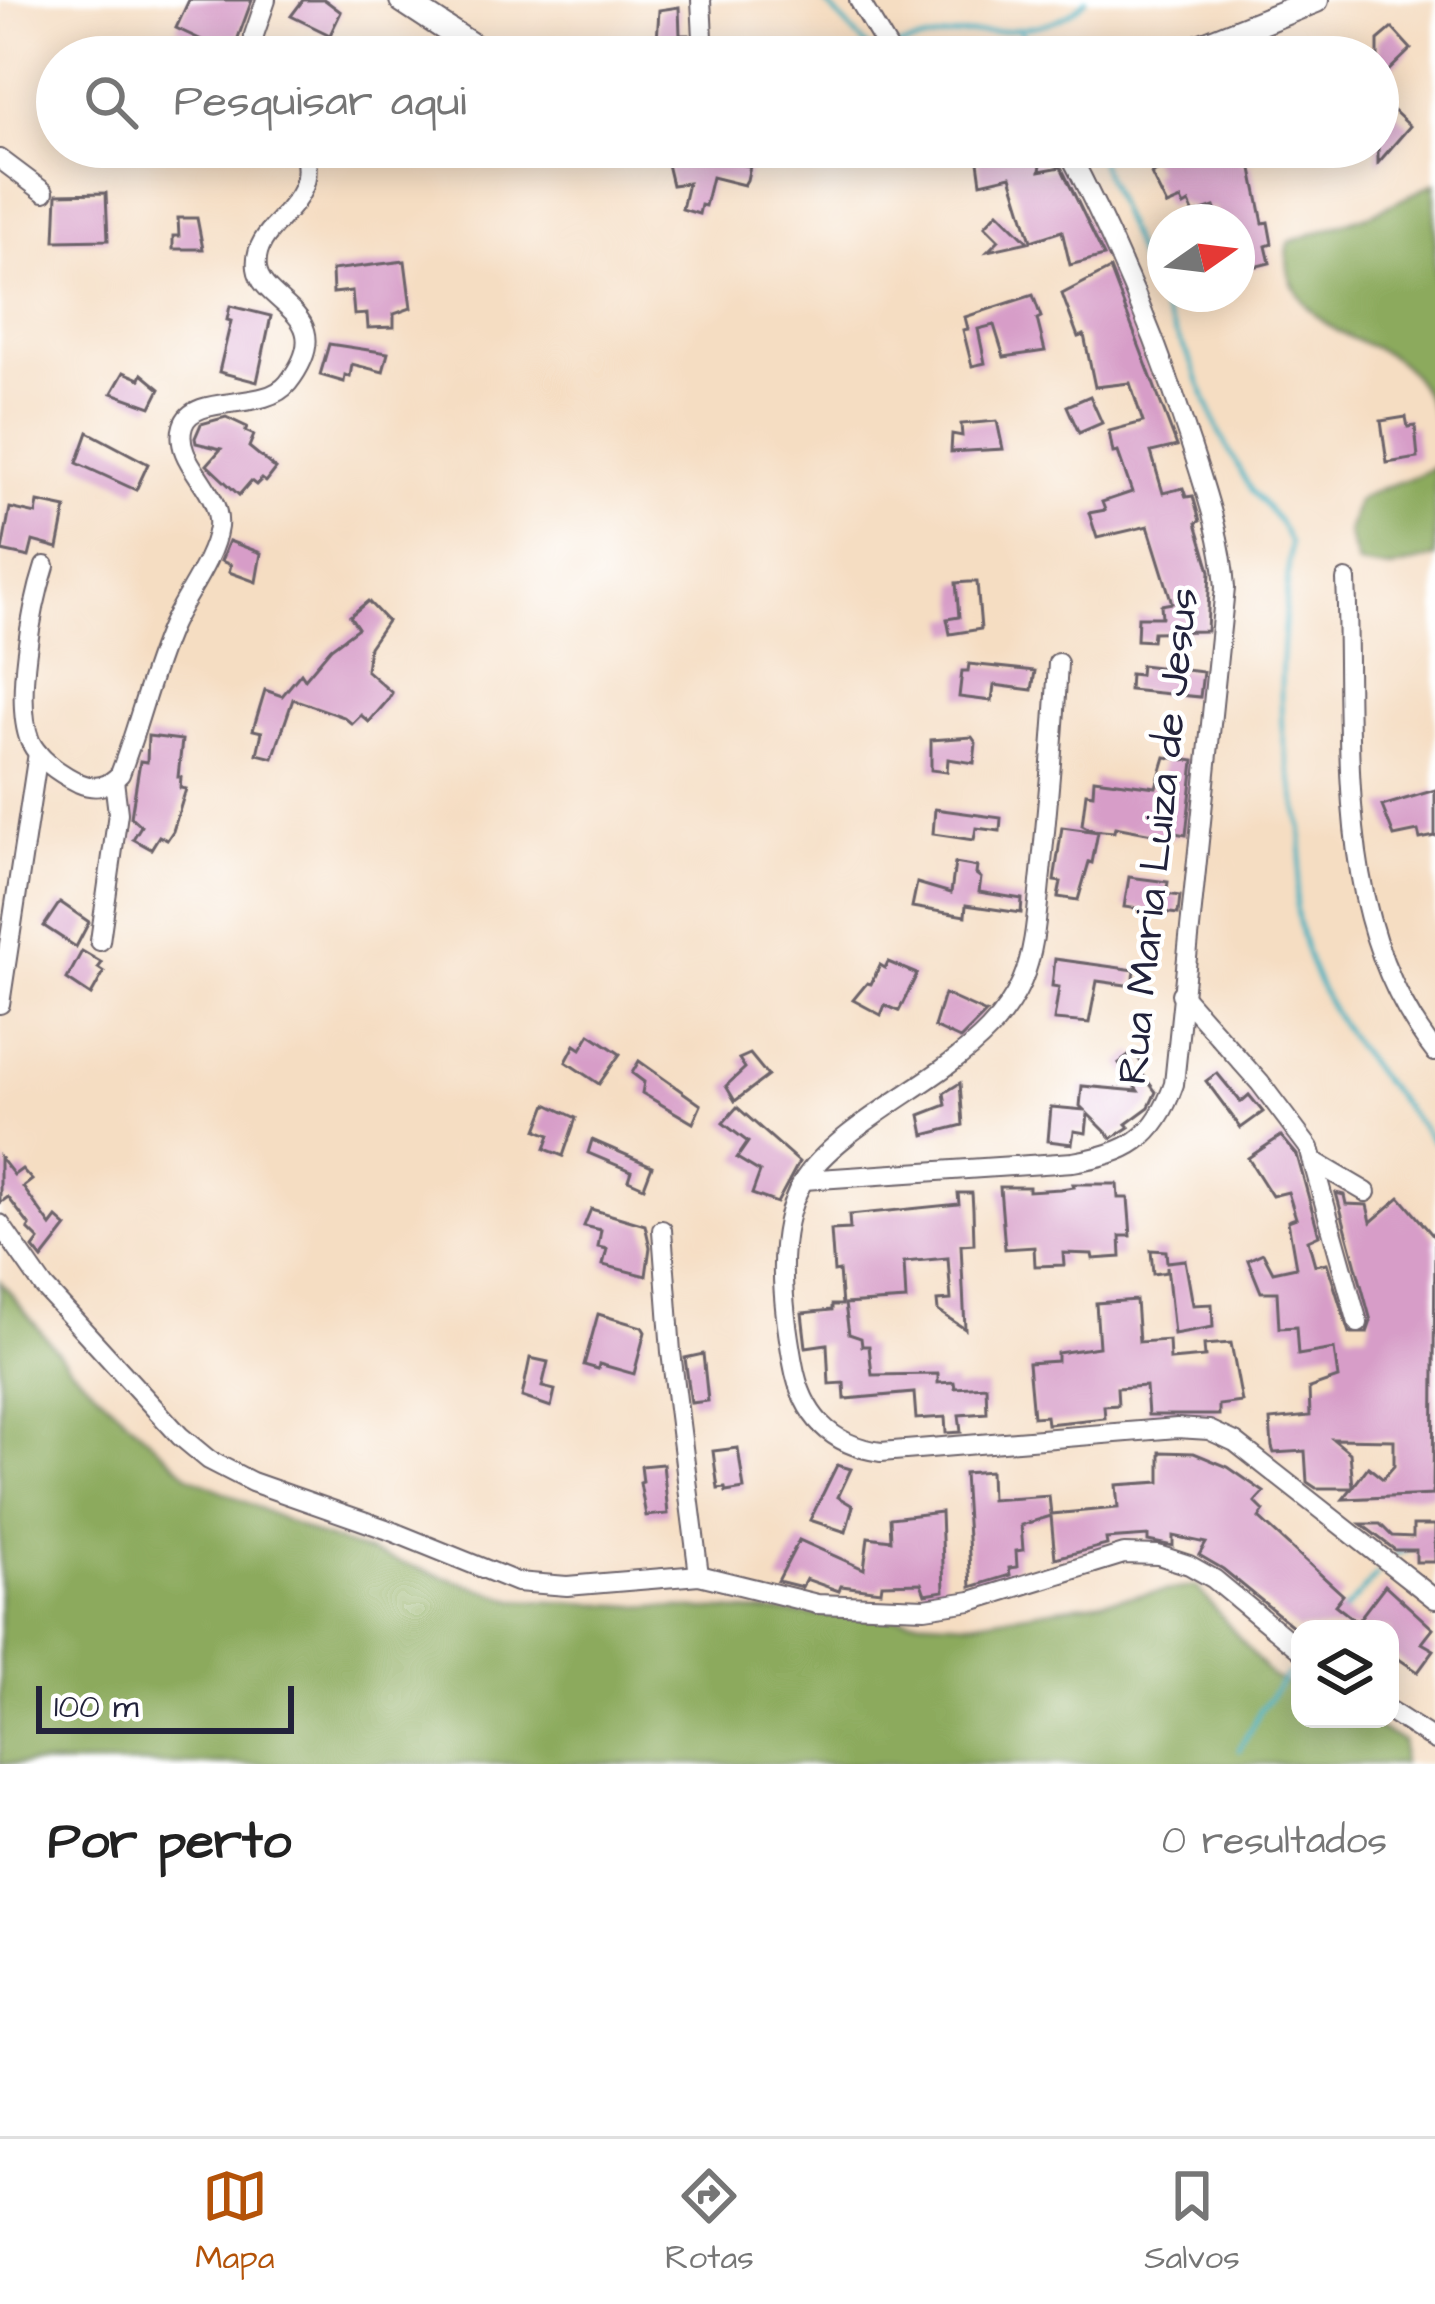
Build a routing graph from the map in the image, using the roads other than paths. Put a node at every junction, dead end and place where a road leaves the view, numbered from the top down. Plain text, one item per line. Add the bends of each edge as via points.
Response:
1 (266, 0) edge
2 (402, 0) edge
3 (701, 0) edge
4 (859, 0) edge
5 (1316, 0) edge
6 (254, 36) edge
7 (457, 36) edge
8 (703, 36) edge
9 (880, 36) edge
10 (1226, 36) edge
11 (0, 159) edge
12 (307, 168) edge
13 (1076, 168) edge
14 (44, 192) dead end
15 (45, 566) dead end
16 (1346, 580) dead end
17 (1058, 663) dead end
18 (38, 753) junction
19 (114, 781) junction
20 (100, 941) dead end
21 (1181, 994) junction
22 (0, 1004) edge
23 (1435, 1052) edge
24 (1315, 1162) junction
25 (804, 1180) junction
26 (1366, 1192) dead end
27 (0, 1223) edge
28 (662, 1230) dead end
29 (1358, 1323) dead end
30 (699, 1575) junction
31 (1435, 1599) edge
32 (1291, 1643) edge
33 (1399, 1717) edge
34 (1435, 1740) edge

1 - 6 street
2 - 7 main road
3 - 8 street
4 - 9 street
5 - 10 main road
11 - 14 street
12 - 19 street via 297,201 257,256 261,281 298,314 301,356 280,391 205,408 183,425 184,450 212,495 218,529 171,626
13 - 21 street, Rua Maria Luiza de Jesus via 1176,399 1223,567
15 - 18 street via 27,670 28,729
16 - 23 street via 1352,832 1387,970
17 - 25 street via 1023,978 976,1045
18 - 19 street via 89,787
18 - 22 street
19 - 20 street via 118,813
21 - 24 street via 1289,1119
21 - 25 street, Rua Maria Luiza de Jesus via 1164,1114 1139,1141 1109,1156
24 - 26 street
24 - 29 street
25 - 31 street via 786,1244 784,1312 796,1381 834,1437 854,1448 923,1451 1209,1430
27 - 30 street via 44,1287 180,1436 252,1483 517,1582
28 - 30 street
30 - 32 street via 817,1604 925,1608 1124,1554 1158,1555 1214,1579
33 - 34 street

